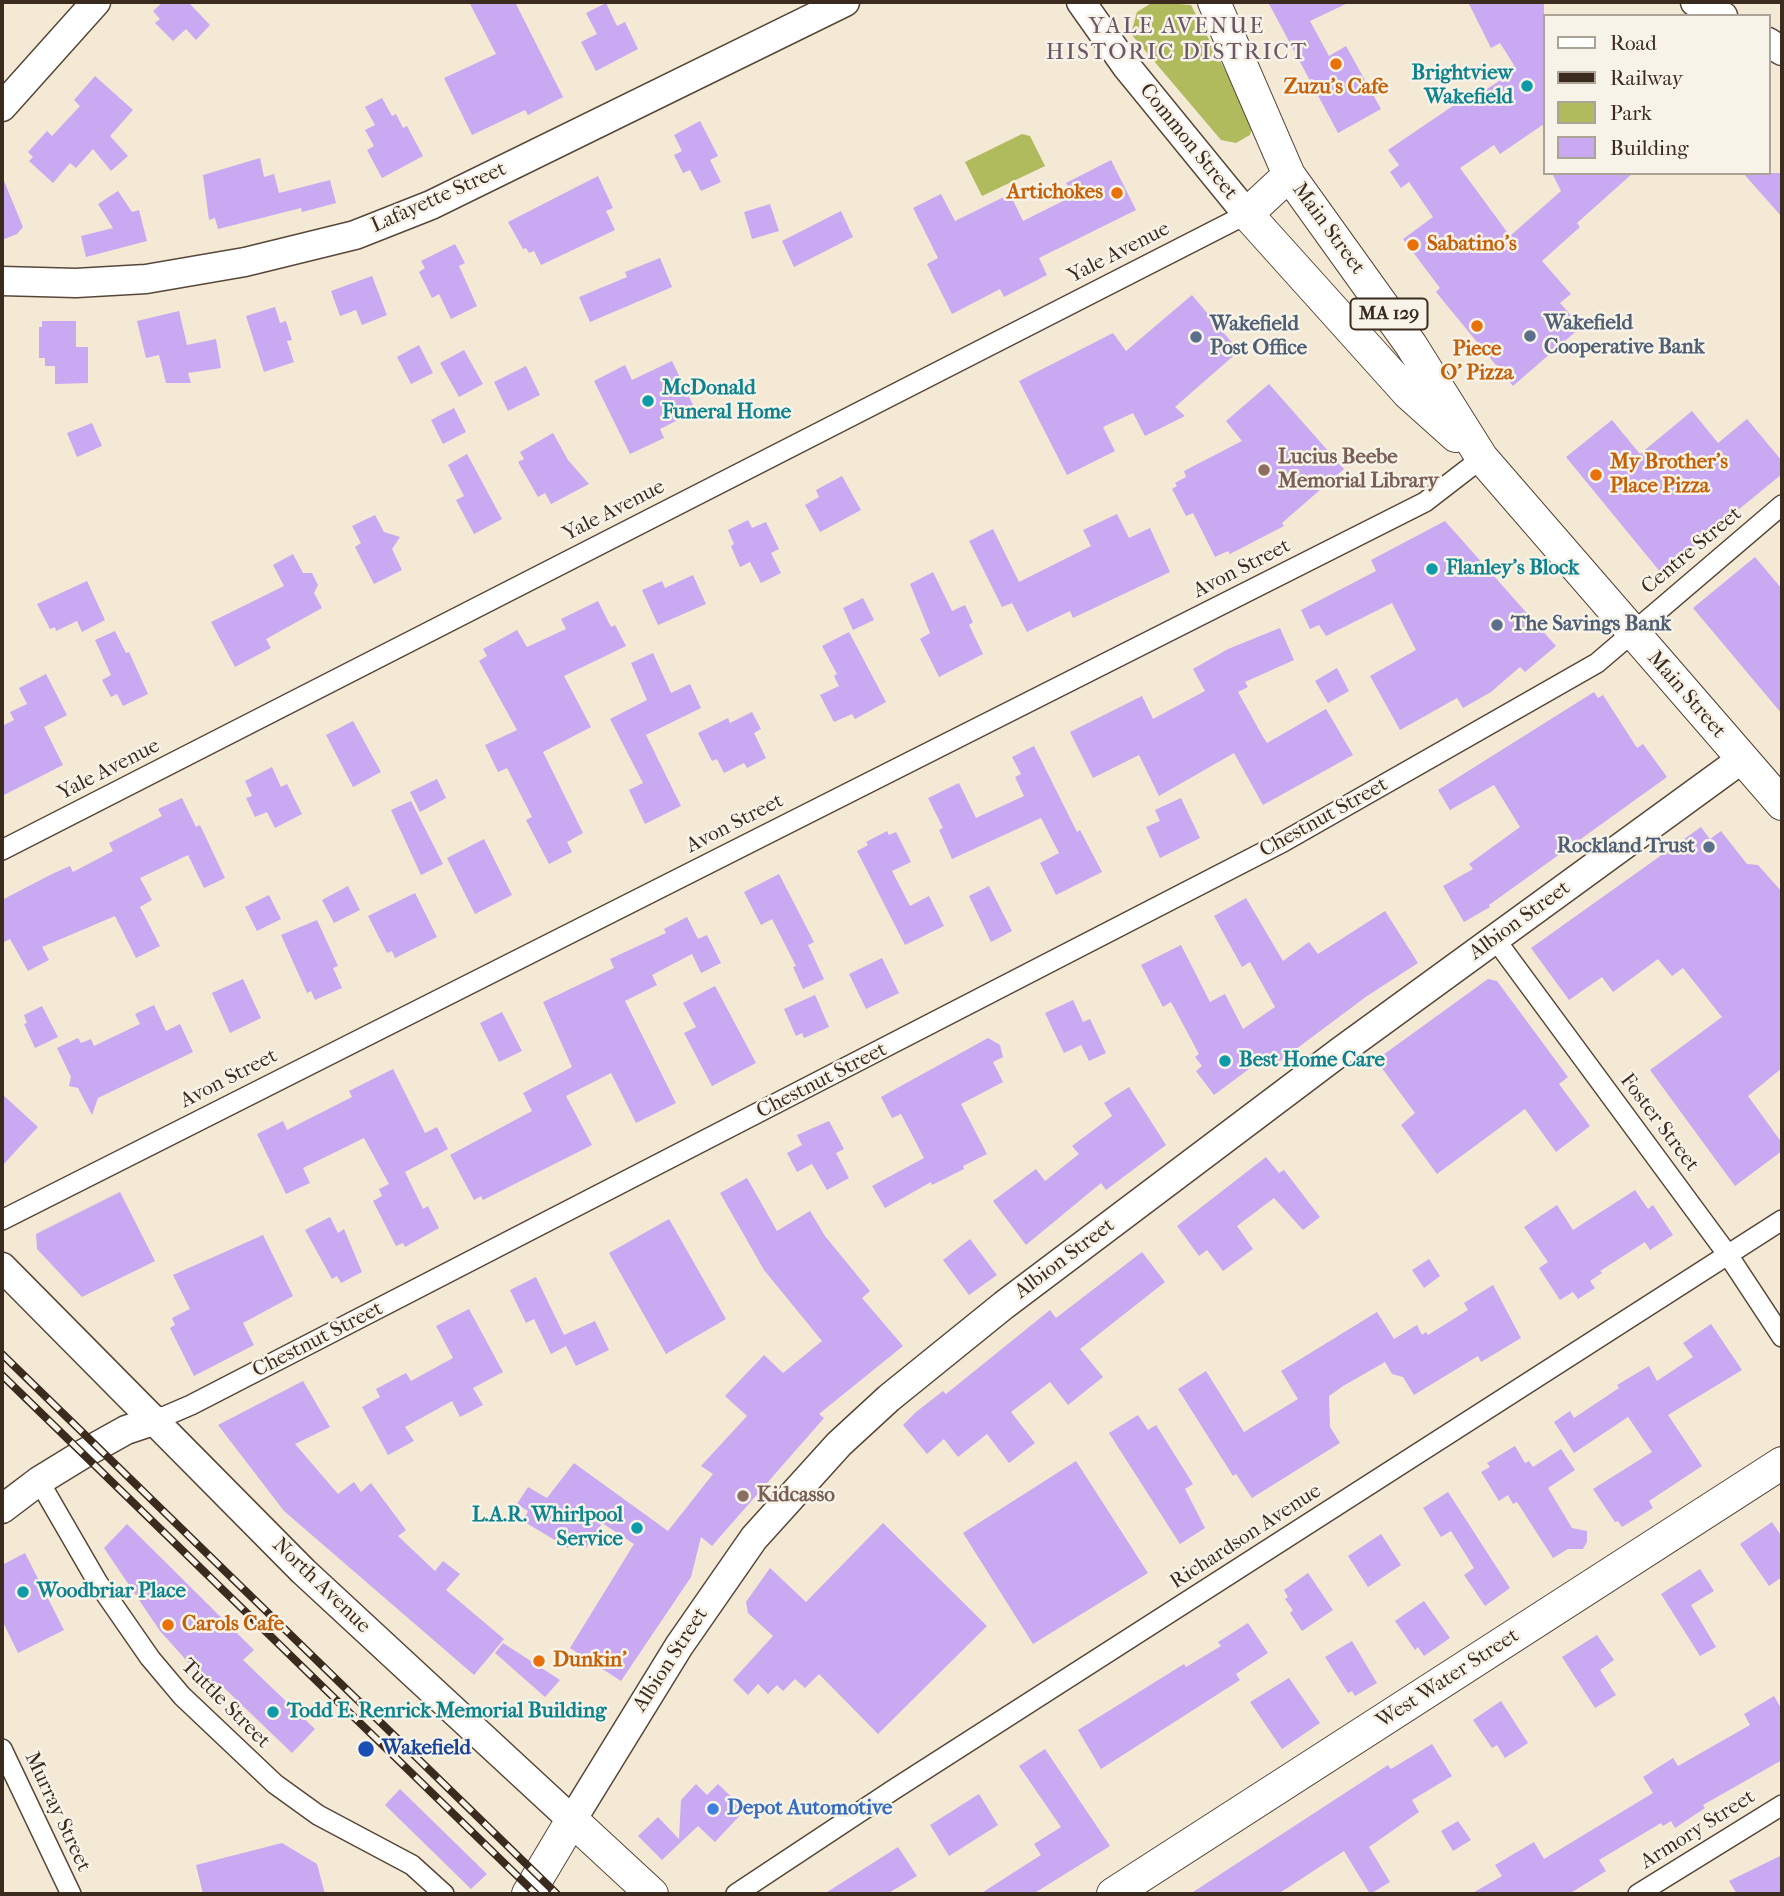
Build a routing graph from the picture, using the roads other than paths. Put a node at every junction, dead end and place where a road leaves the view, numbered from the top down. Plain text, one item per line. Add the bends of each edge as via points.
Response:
1 (96, 2) edge
2 (845, 2) edge
3 (1214, 2) edge
4 (1084, 3) edge
5 (2, 107) edge
6 (1289, 175) junction
7 (1247, 214) junction
8 (2, 281) edge
9 (1482, 458) junction
10 (1782, 505) edge
11 (1630, 632) junction
12 (1742, 759) junction
13 (1782, 804) edge
14 (2, 850) edge
15 (1495, 939) junction
16 (2, 1220) edge
17 (1782, 1220) edge
18 (1728, 1255) junction
19 (2, 1267) edge
20 (1782, 1337) edge
21 (156, 1420) junction
22 (1782, 1463) edge
23 (39, 1481) junction
24 (2, 1509) edge
25 (2, 1749) edge
26 (1782, 1805) edge
27 (572, 1820) junction
28 (71, 1894) edge
29 (444, 1894) edge
30 (528, 1894) edge
31 (652, 1894) edge
32 (736, 1894) edge
33 (1113, 1894) edge
34 (1638, 1894) edge

1 - 5 street
2 - 8 street, Lafayette Street via 415,213 355,235 245,262 146,279
3 - 6 main road, Main Street / MA 129
4 - 7 street, Common Street via 1127,67
6 - 7 main road, Main Street
6 - 9 main road, Main Street / MA 129 via 1410,345
7 - 9 main road, Main Street / MA 129 via 1408,393
7 - 14 street, Yale Avenue
9 - 11 main road, Main Street / MA 129
9 - 16 street, Avon Street via 1425,502
10 - 11 street, Centre Street
11 - 12 main road, Main Street / MA 129
11 - 21 street, Chestnut Street via 1592,666 1192,892
12 - 13 main road, Main Street / MA 129
12 - 15 street, Albion Street
15 - 18 street, Foster Street
15 - 27 street, Albion Street via 962,1337 839,1444 754,1538 679,1646
17 - 18 street, Richardson Avenue
18 - 20 street, Foster Street
18 - 32 street, Richardson Avenue
19 - 21 street, North Avenue
21 - 23 street, Chestnut Street via 122,1433
21 - 27 street, North Avenue via 303,1571
22 - 33 main road, West Water Street
23 - 24 street, Chestnut Street
23 - 29 street, Tuttle Street via 104,1592 182,1696 275,1784 318,1815 412,1865
25 - 28 street, Murray Street
26 - 34 street, Armory Street
27 - 30 main road, Albion Street
27 - 31 main road, North Avenue

